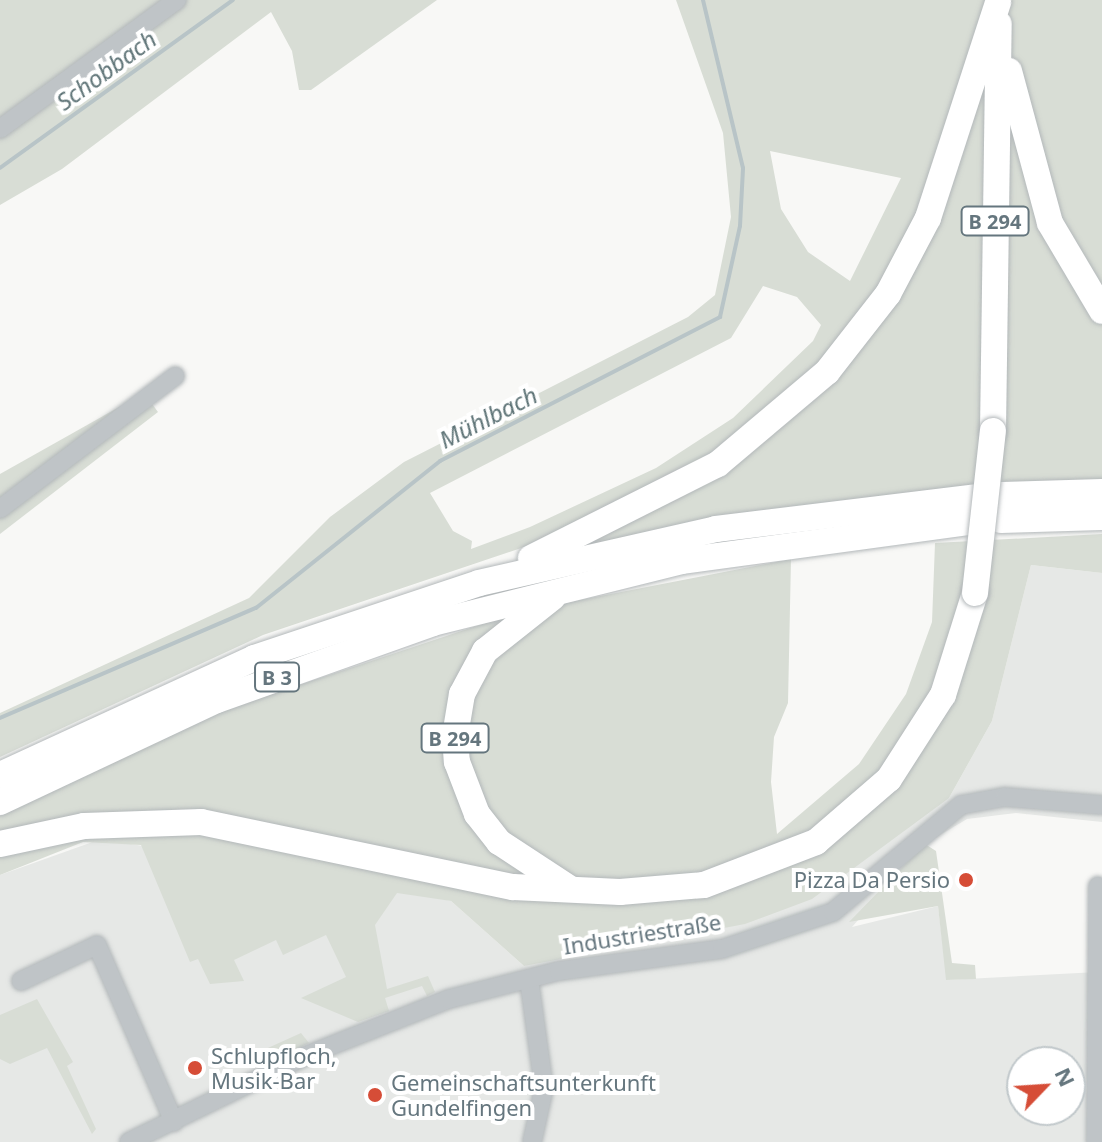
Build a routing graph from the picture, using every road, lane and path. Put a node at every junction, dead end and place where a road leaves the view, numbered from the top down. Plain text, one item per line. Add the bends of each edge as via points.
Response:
1 (177, 0) edge
2 (998, 7) edge
3 (0, 129) edge
4 (1102, 311) edge
5 (175, 376) dead end
6 (1102, 492) edge
7 (987, 508) junction
8 (0, 509) edge
9 (1102, 517) edge
10 (479, 583) junction
11 (568, 586) junction
12 (0, 775) edge
13 (0, 802) edge
14 (1102, 805) edge
15 (0, 844) edge
16 (1098, 886) dead end
17 (569, 888) junction
18 (529, 979) junction
19 (21, 981) dead end
20 (174, 1122) junction
21 (129, 1142) edge
22 (532, 1142) edge
23 (1096, 1142) edge

1 - 3 street
2 - 4 highway, B 294 via 1033,179 1067,257
2 - 10 highway via 928,218 888,294 827,372 718,464
2 - 17 highway, B 294, bridge via 993,431 975,593 958,657 920,738 873,796 816,842 704,885
5 - 8 street
6 - 7 highway, B 3
7 - 9 highway, B 3
7 - 10 highway, B 3 via 716,529
7 - 11 highway, B 3
10 - 12 highway, B 3 via 254,658
11 - 13 highway, B 3 via 295,670 139,733
11 - 17 highway, B 294 via 485,651 462,694 455,736 460,775 477,814 499,842
14 - 18 street, Industriestraße via 1005,797 961,805 833,912 722,949
15 - 17 highway via 84,826 201,822 513,887
16 - 23 street
18 - 20 street, Industriestraße via 449,999 305,1056
18 - 22 street via 544,1088
19 - 20 street via 97,945
20 - 21 street, Industriestraße

